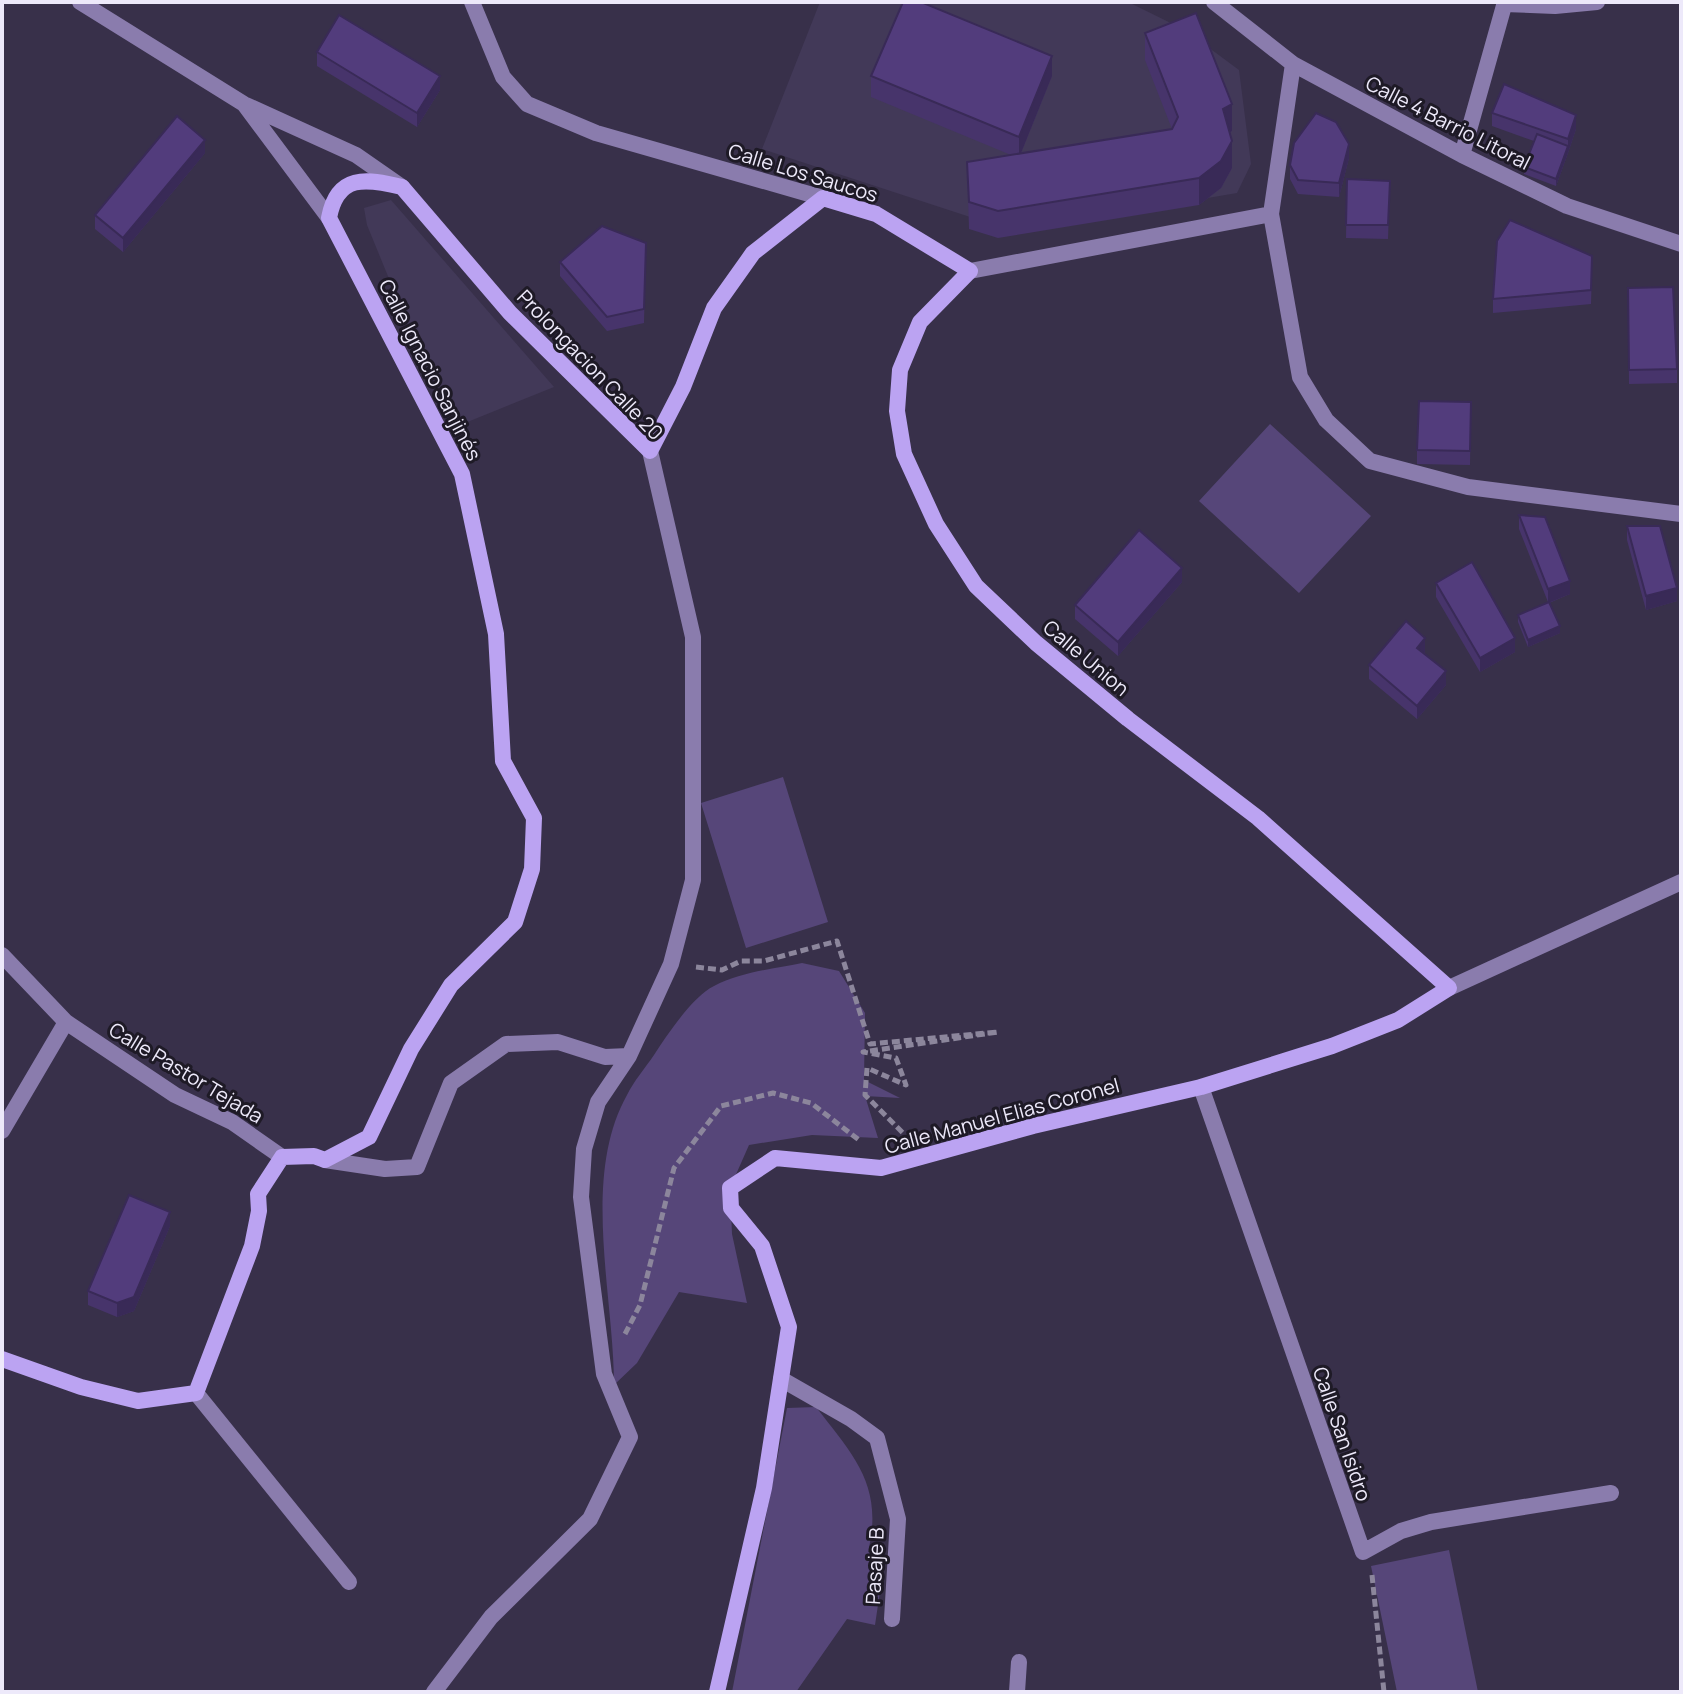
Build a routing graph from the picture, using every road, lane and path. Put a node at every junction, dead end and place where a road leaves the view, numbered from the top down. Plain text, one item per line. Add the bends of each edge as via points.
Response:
1 (80, 2) edge
2 (472, 2) edge
3 (1214, 2) edge
4 (1597, 2) edge
5 (1504, 3) edge
6 (1293, 64) junction
7 (244, 104) junction
8 (1462, 155) junction
9 (402, 187) junction
10 (823, 198) junction
11 (1271, 214) junction
12 (329, 218) junction
13 (1681, 244) edge
14 (970, 271) junction
15 (650, 451) junction
16 (1681, 514) edge
17 (1681, 882) edge
18 (2, 955) edge
19 (671, 964) junction
20 (1449, 988) junction
21 (66, 1022) junction
22 (629, 1056) junction
23 (1201, 1087) junction
24 (2, 1131) edge
25 (282, 1157) junction
26 (928, 1158) junction
27 (325, 1160) junction
28 (2, 1359) edge
29 (781, 1379) junction
30 (196, 1393) junction
31 (1611, 1493) dead end
32 (1363, 1552) junction
33 (349, 1582) dead end
34 (892, 1619) dead end
35 (1019, 1662) dead end
36 (434, 1692) edge
37 (717, 1692) edge
38 (1017, 1692) edge
39 (1384, 1692) edge

1 - 7 street, Calle Ignacio Sanjinés
2 - 10 street, Calle Los Saucos via 503,77 527,104 596,133
3 - 6 street, Calle 4 Barrio Litoral
4 - 5 street
5 - 8 street
6 - 8 street, Calle 4 Barrio Litoral
6 - 11 street
7 - 9 street, Prolongacion Calle 20 via 356,155
7 - 12 street, Calle Ignacio Sanjinés
8 - 13 street, Calle 4 Barrio Litoral via 1567,206
9 - 12 street via 369,182 342,187 332,200
9 - 15 street, Prolongacion Calle 20 via 510,313
10 - 14 street, Calle Los Saucos via 876,214
10 - 15 street via 753,253 714,308
11 - 14 street
11 - 16 street via 1300,377 1326,420 1370,461 1468,487
12 - 27 street, Calle Ignacio Sanjinés via 462,474 496,634 503,761 534,818 532,869 515,922 451,985 411,1049 369,1137
14 - 20 street, Calle Union via 920,322 900,370 897,411 904,454 936,524 976,586 1128,719 1258,818
15 - 19 street, Prolongacion Calle 20 via 693,637 693,880
17 - 20 street, Calle Manuel Elias Coronel
18 - 21 street, Calle Pastor Tejada
19 - 22 street, Prolongacion Calle 20
19 - 26 path via 722,970 741,961 764,961 837,941 870,1044 998,1032 863,1052 896,1058 906,1085 867,1068 865,1095
20 - 23 street, Calle Manuel Elias Coronel via 1398,1020
21 - 24 street
21 - 25 street, Calle Pastor Tejada via 175,1095 232,1122
22 - 27 street via 605,1057 558,1042 506,1044 451,1083 417,1167 385,1169
22 - 36 street, Prolongacion Calle 20 via 598,1102 584,1149 581,1197 604,1374 630,1437 590,1519 491,1617
23 - 26 street, Calle Manuel Elias Coronel via 1033,1126
23 - 32 street, Calle San Isidro
25 - 27 street
25 - 30 street via 258,1194 252,1246
26 - 29 street, Calle Manuel Elias Coronel via 881,1168 775,1158 730,1188 731,1208 762,1246 783,1301 789,1327
28 - 30 street via 138,1401
29 - 34 street, Pasaje B via 877,1438 898,1519
29 - 37 street, Calle Manuel Elias Coronel via 764,1488
30 - 33 street
31 - 32 street via 1431,1522
32 - 39 path via 1374,1580
35 - 38 street

